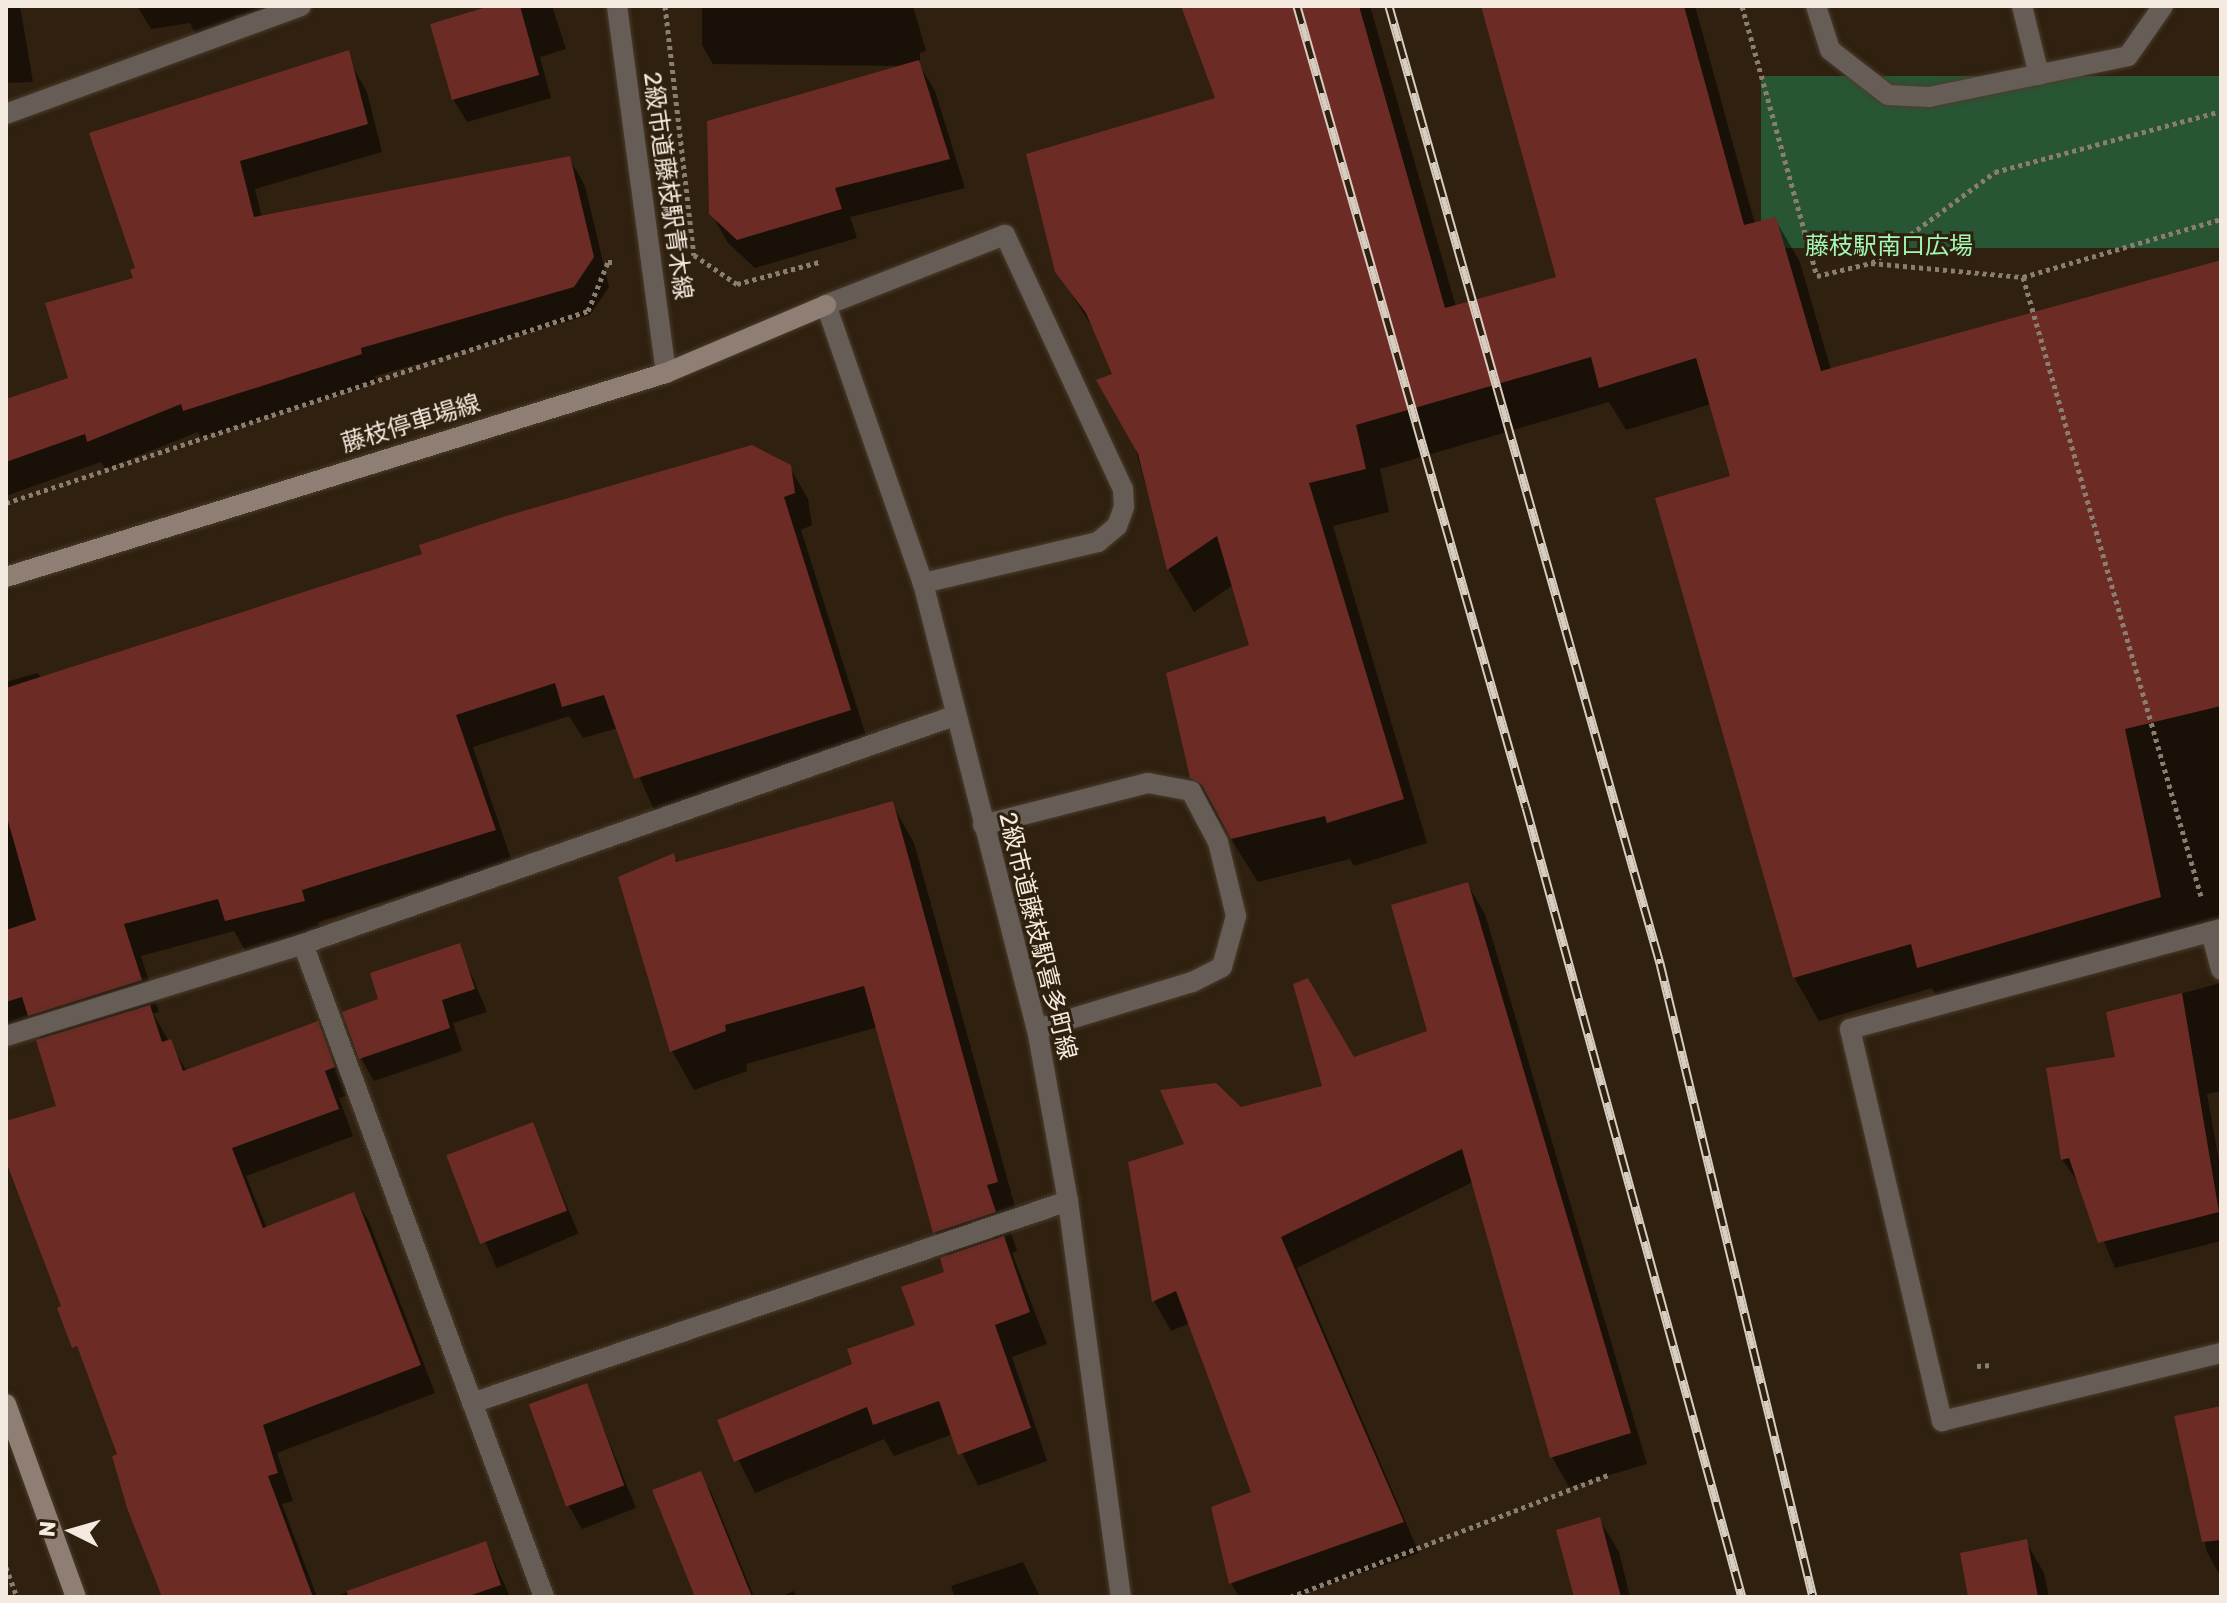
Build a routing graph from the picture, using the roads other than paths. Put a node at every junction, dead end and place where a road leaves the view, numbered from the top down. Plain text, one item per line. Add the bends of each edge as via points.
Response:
1 (617, 6) edge
2 (1816, 6) edge
3 (2022, 6) edge
4 (2163, 6) edge
5 (291, 7) edge
6 (2039, 75) junction
7 (6, 114) edge
8 (826, 305) junction
9 (666, 373) junction
10 (6, 577) edge
11 (923, 583) junction
12 (954, 716) junction
13 (983, 825) junction
14 (2216, 930) edge
15 (303, 944) junction
16 (2221, 970) edge
17 (1037, 1029) junction
18 (6, 1036) edge
19 (1068, 1201) junction
20 (2221, 1353) edge
21 (472, 1403) junction
22 (6, 1404) edge
23 (76, 1597) edge
24 (544, 1597) edge
25 (1121, 1597) edge

1 - 9 street, 2級市道藤枝駅青木線
2 - 6 street via 1830,50 1888,95 1929,97
3 - 6 street
4 - 6 street via 2128,56
5 - 7 street
8 - 9 main road, 藤枝停車場線
8 - 11 street, 2級市道藤枝駅喜多町線
8 - 11 street via 1005,235 1123,489 1117,526 1098,542
9 - 10 main road, 藤枝停車場線
11 - 12 street, 2級市道藤枝駅喜多町線
12 - 13 street, 2級市道藤枝駅喜多町線
12 - 15 street
13 - 17 street, 2級市道藤枝駅喜多町線
13 - 17 street via 1148,783 1191,791 1218,842 1236,916 1222,967 1192,982
14 - 16 street
14 - 20 street via 1850,1029 1942,1421
15 - 18 street
15 - 21 street
17 - 19 street, 2級市道藤枝駅喜多町線
19 - 21 street
19 - 25 street, 2級市道藤枝駅喜多町線
21 - 24 street
22 - 23 main road

